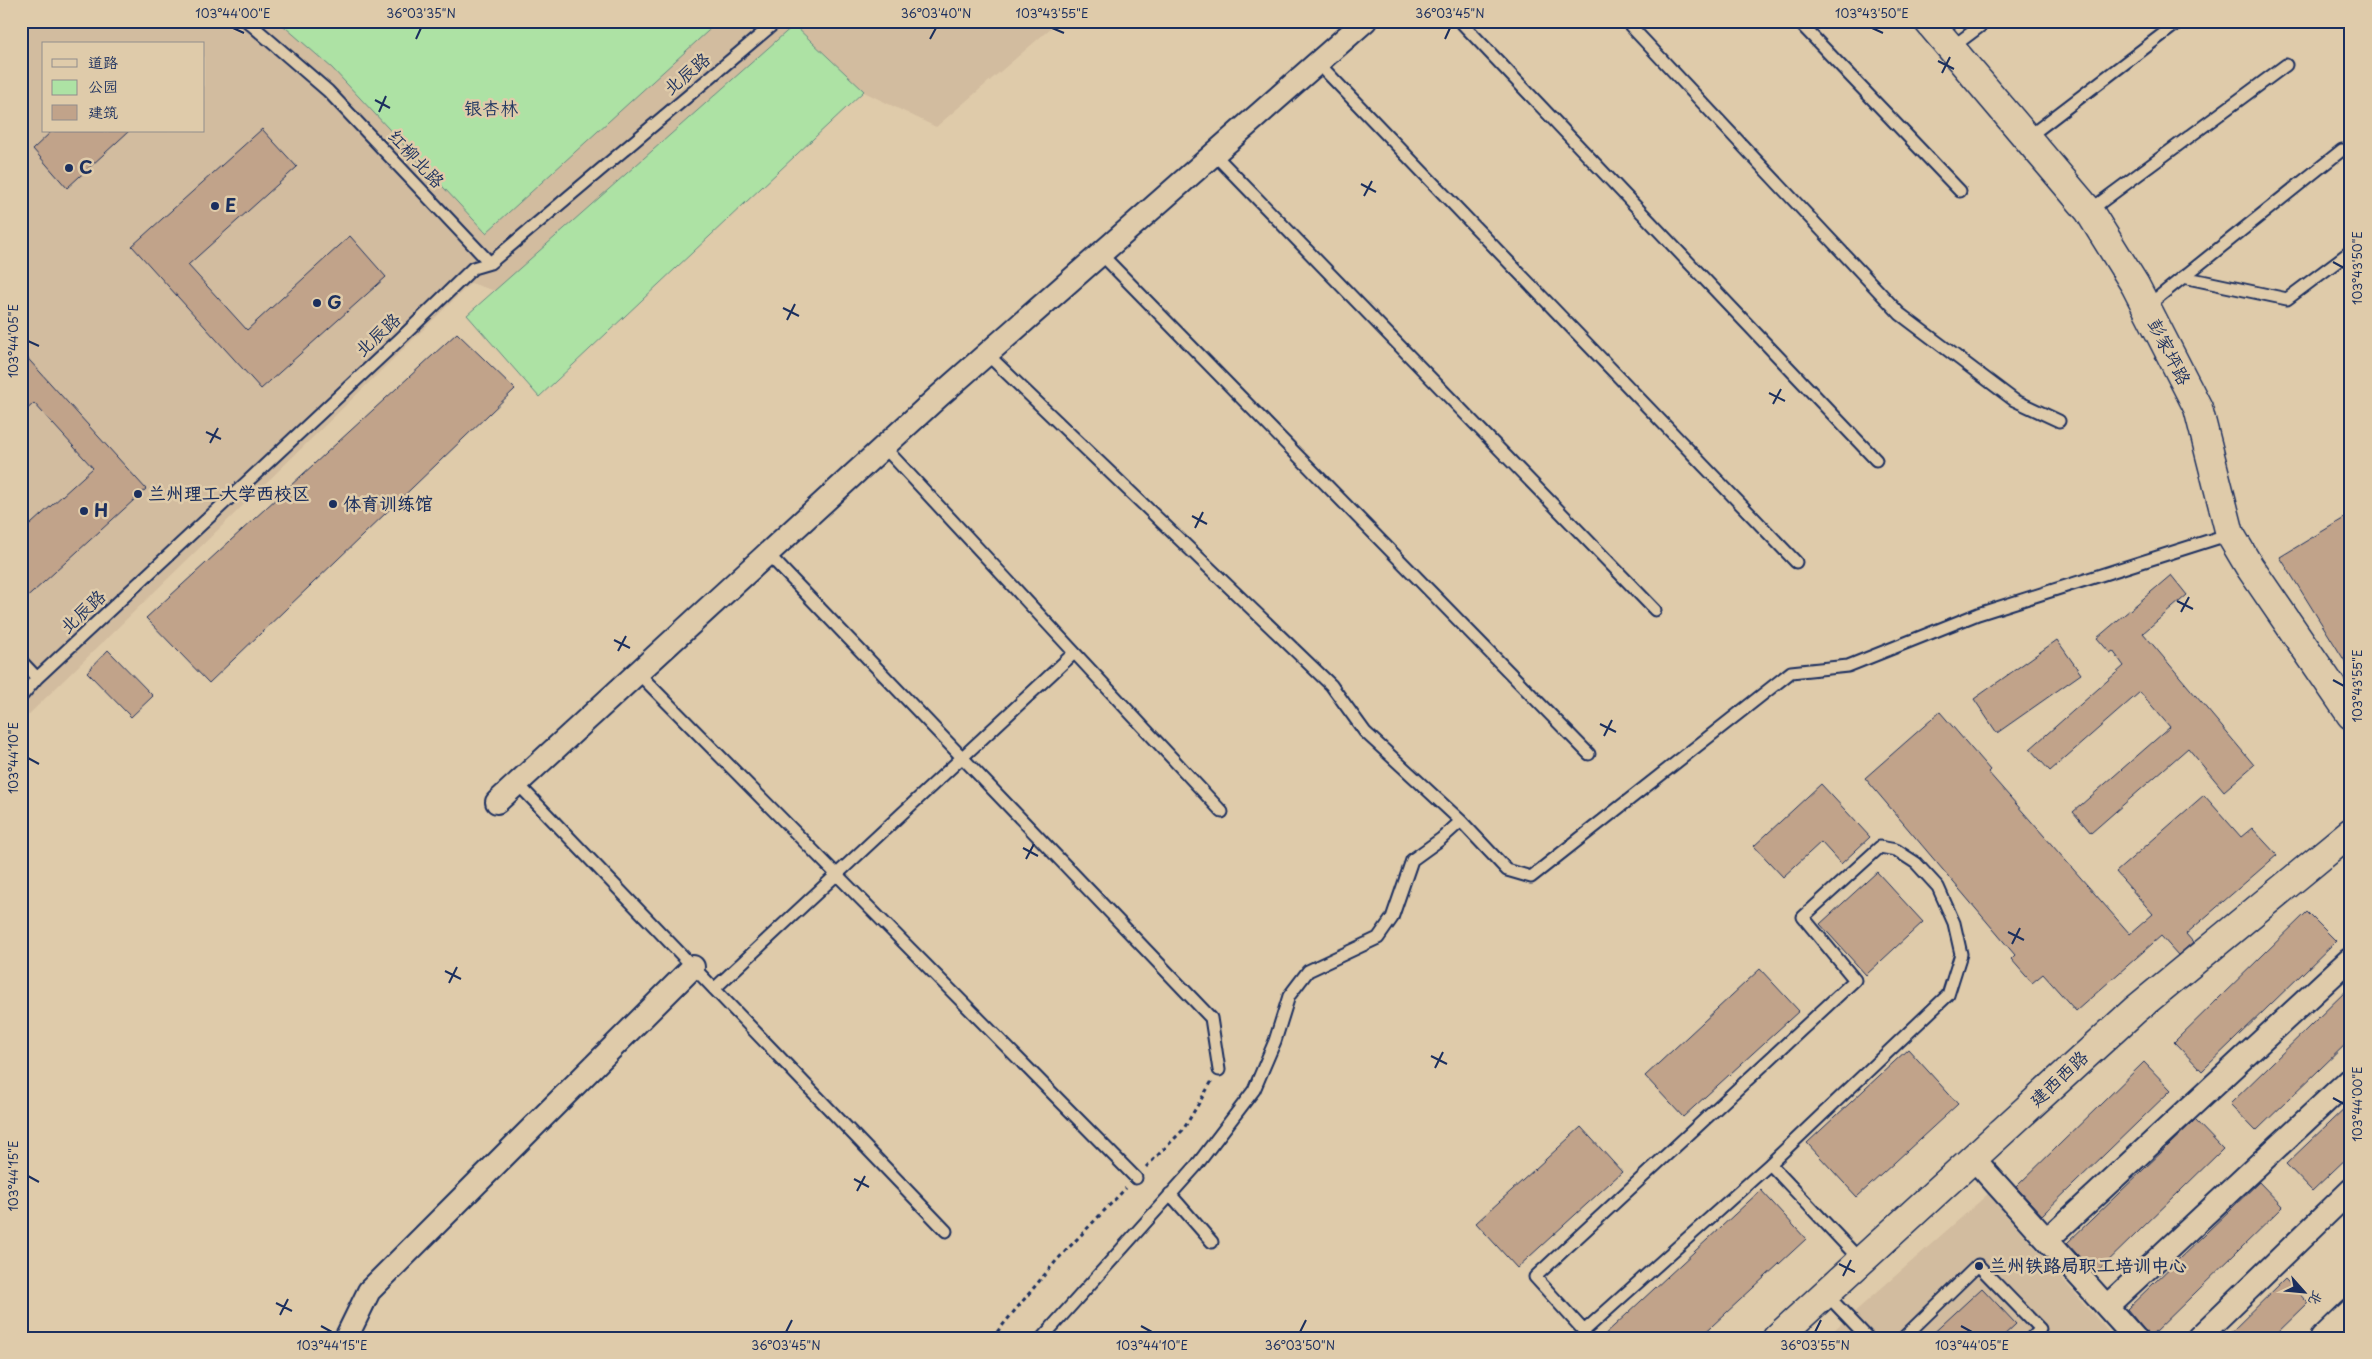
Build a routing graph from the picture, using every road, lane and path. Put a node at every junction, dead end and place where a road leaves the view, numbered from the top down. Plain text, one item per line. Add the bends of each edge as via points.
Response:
1 (247, 21) edge
2 (777, 21) edge
3 (1365, 21) edge
4 (1460, 21) edge
5 (1626, 21) edge
6 (1798, 21) edge
7 (1928, 21) edge
8 (1987, 21) edge
9 (2180, 21) edge
10 (1950, 48) junction
11 (1318, 63) junction
12 (2286, 65) dead end
13 (2027, 138) junction
14 (2342, 150) dead end
15 (1214, 154) junction
16 (1960, 191) dead end
17 (2089, 211) junction
18 (2351, 251) edge
19 (1101, 254) junction
20 (490, 263) junction
21 (2183, 277) junction
22 (2146, 307) junction
23 (987, 354) junction
24 (2059, 421) dead end
25 (884, 447) junction
26 (1876, 460) dead end
27 (2230, 534) junction
28 (768, 554) junction
29 (1796, 562) dead end
30 (1656, 610) dead end
31 (1074, 652) junction
32 (21, 661) edge
33 (638, 673) junction
34 (37, 678) junction
35 (21, 697) edge
36 (2351, 715) edge
37 (1589, 754) dead end
38 (962, 757) junction
39 (517, 783) junction
40 (497, 802) dead end
41 (1222, 812) dead end
42 (1461, 821) junction
43 (2351, 832) edge
44 (836, 875) junction
45 (2350, 960) dead end
46 (693, 967) junction
47 (714, 989) junction
48 (1219, 1070) joint
49 (2351, 1078) edge
50 (1973, 1158) junction
51 (1770, 1164) junction
52 (1136, 1178) junction
53 (2351, 1190) edge
54 (1170, 1194) junction
55 (946, 1231) dead end
56 (2047, 1240) junction
57 (1212, 1242) dead end
58 (1861, 1261) junction
59 (1826, 1293) junction
60 (2107, 1306) junction
61 (2351, 1310) edge
62 (346, 1338) edge
63 (992, 1338) edge
64 (1042, 1338) edge
65 (1777, 1338) edge
66 (1868, 1338) edge
67 (1903, 1338) edge
68 (2031, 1338) edge
69 (2135, 1338) edge
70 (2198, 1338) edge
71 (2322, 1338) edge

1 - 20 lane, 红柳北路 via 328,91
2 - 20 lane, 北辰路
3 - 11 street
4 - 26 lane
5 - 24 lane via 1900,314 2014,400
6 - 16 lane
7 - 10 street, 彭家坪路
8 - 10 lane
9 - 13 lane
10 - 13 street, 彭家坪路
11 - 15 street
11 - 29 lane
12 - 17 lane
13 - 17 street, 彭家坪路
14 - 21 lane
15 - 19 street
15 - 30 lane
17 - 22 street, 彭家坪路
18 - 21 lane via 2287,299
19 - 23 street
19 - 37 lane
20 - 34 lane, 北辰路 via 473,268
21 - 22 lane
22 - 27 street, 彭家坪路 via 2198,408
23 - 25 street
23 - 42 lane via 1331,685 1365,732
25 - 28 street
25 - 31 lane
27 - 36 street, 彭家坪路 via 2248,566
27 - 42 lane via 1978,614 1848,666 1791,672 1531,877 1506,870
28 - 33 street
28 - 38 lane
31 - 38 lane
31 - 41 lane
32 - 34 lane
33 - 39 street
33 - 44 lane
34 - 35 lane, 北辰路
38 - 44 lane
38 - 48 lane via 1211,1018
39 - 40 street
39 - 46 lane
42 - 54 lane via 1412,860 1392,918 1378,938 1308,971 1289,996 1275,1041 1254,1090 1196,1166
43 - 50 street, 建西西路 via 2134,1010
44 - 47 lane
44 - 52 lane
45 - 56 street
46 - 47 lane
46 - 62 street via 369,1291
47 - 55 lane
48 - 52 path via 1183,1130
49 - 60 street
50 - 56 street
50 - 58 street, 建西西路
51 - 51 lane via 1948,994 1961,954 1954,923 1938,887 1916,864 1896,850 1880,847 1803,917 1855,980 1535,1277 1584,1331
51 - 58 lane
52 - 63 path via 1056,1261
53 - 70 street
54 - 57 lane
54 - 64 lane
56 - 60 street
58 - 59 street, 建西西路
59 - 65 street, 建西西路
59 - 66 lane
60 - 69 street
61 - 71 street
67 - 68 lane via 1978,1265 2040,1329

